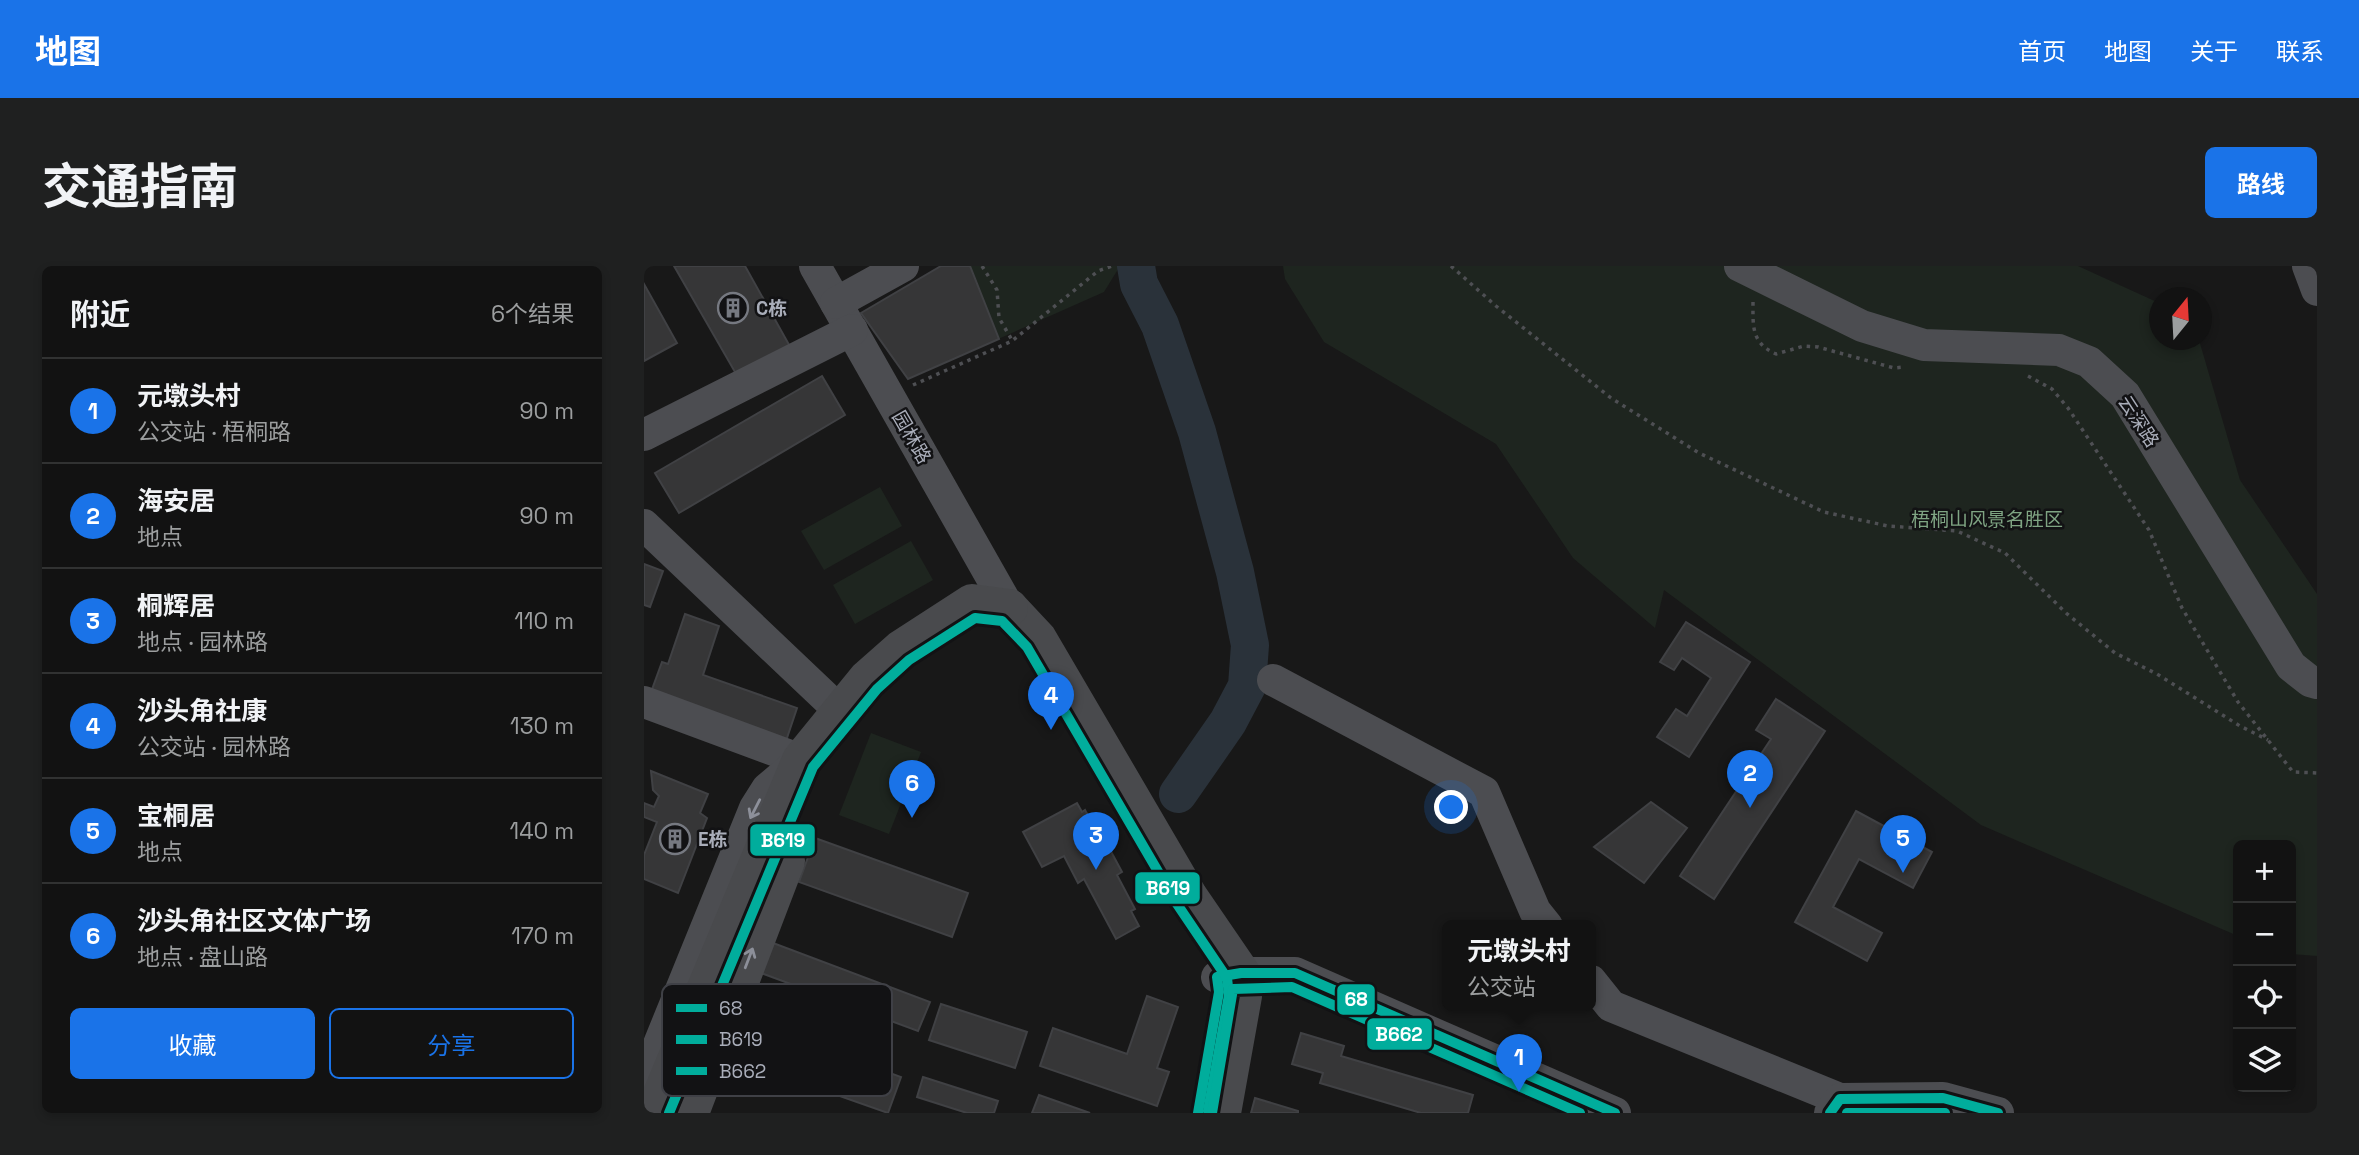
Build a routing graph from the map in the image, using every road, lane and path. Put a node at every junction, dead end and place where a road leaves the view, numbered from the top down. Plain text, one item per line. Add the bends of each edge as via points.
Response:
1 (815, 266) edge
2 (903, 266) edge
3 (982, 266) edge
4 (1112, 266) edge
5 (1451, 266) edge
6 (2308, 266) edge
7 (1746, 269) edge
8 (2317, 290) edge
9 (836, 303) junction
10 (852, 330) junction
11 (1012, 341) junction
12 (1907, 367) dead end
13 (2023, 372) dead end
14 (890, 397) junction
15 (644, 435) edge
16 (644, 525) edge
17 (1009, 608) junction
18 (1273, 680) dead end
19 (2317, 683) edge
20 (644, 702) edge
21 (840, 711) junction
22 (2268, 740) junction
23 (801, 760) junction
24 (2317, 773) edge
25 (1542, 920) edge
26 (1229, 975) junction
27 (683, 984) edge
28 (708, 984) edge
29 (739, 984) edge
30 (1596, 987) edge
31 (662, 1037) edge
32 (644, 1081) edge
33 (662, 1094) edge
34 (696, 1096) edge
35 (1835, 1106) edge
36 (654, 1113) edge
37 (690, 1113) edge
38 (1198, 1113) edge
39 (1222, 1113) edge
40 (1615, 1113) edge
41 (1998, 1113) edge

1 - 9 street, 园林路
2 - 9 street
3 - 11 path via 997,290 999,318
4 - 11 path via 1098,271
5 - 22 path via 1611,398 1699,453 1824,512 1888,526 1957,531 2005,553 2115,653
6 - 8 street
7 - 12 path via 1753,332 1765,350 1776,354 1818,347 1894,368
7 - 19 street, 云深路 via 1861,326 1924,345 2059,350 2090,362 2125,395 2291,666
9 - 10 street, 园林路
10 - 14 street, 园林路
10 - 15 street
11 - 14 path
13 - 22 path via 2052,389 2068,408 2149,530 2182,608 2238,702
14 - 17 street, 园林路
16 - 21 street
17 - 21 main road via 972,603 901,649
17 - 26 main road, 园林路 via 1022,649
18 - 25 street via 1484,792
20 - 23 street
21 - 23 main road
29 -> 21 main road
22 - 24 path via 2293,772
23 -> 27 street via 767,789 755,808
23 - 28 main road
26 - 38 main road via 1219,992
26 - 39 main road via 1243,996
26 - 40 street via 1295,973
30 - 35 street via 1611,1006
31 -> 32 street
33 - 36 main road
37 -> 34 main road
35 - 41 street via 1943,1098

